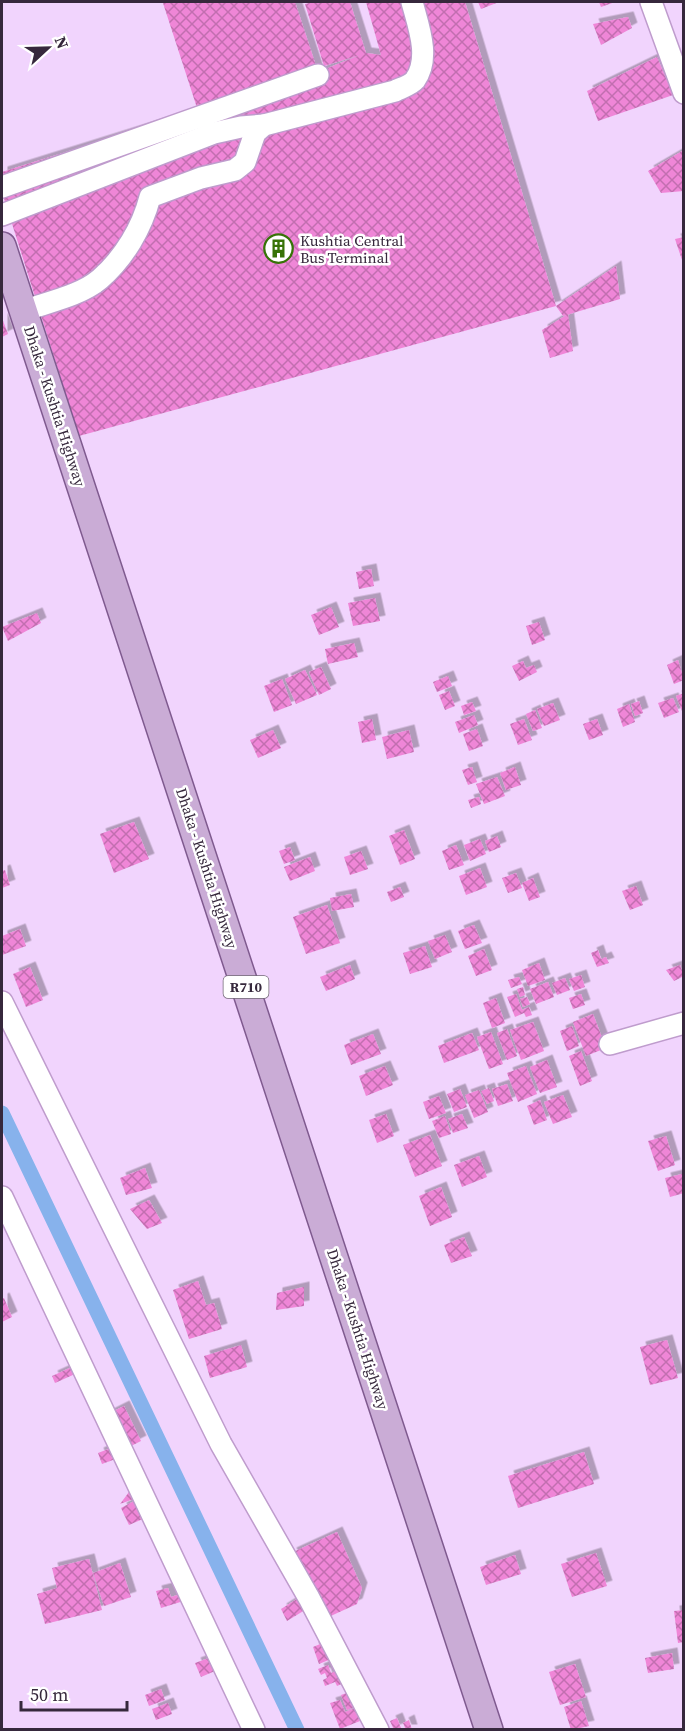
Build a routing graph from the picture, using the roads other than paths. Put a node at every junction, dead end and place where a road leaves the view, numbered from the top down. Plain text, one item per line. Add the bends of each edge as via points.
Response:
1 (412, 2) edge
2 (651, 2) edge
3 (318, 75) dead end
4 (684, 93) edge
5 (264, 125) junction
6 (2, 187) edge
7 (2, 215) edge
8 (2, 246) edge
9 (23, 311) junction
10 (2, 1002) edge
11 (684, 1023) edge
12 (610, 1044) dead end
13 (2, 1197) edge
14 (254, 1730) edge
15 (378, 1730) edge
16 (489, 1730) edge

1 - 5 street via 423,45 421,68 414,82 395,91
2 - 4 street
3 - 6 street
5 - 7 street via 214,133
5 - 9 street via 255,133 245,162 236,170 150,197 132,242 99,279
8 - 9 main road, Dhaka - Kushtia Highway / R710
9 - 16 main road, Dhaka - Kushtia Highway / R710
10 - 15 street via 221,1444 309,1598
11 - 12 street
13 - 14 street

